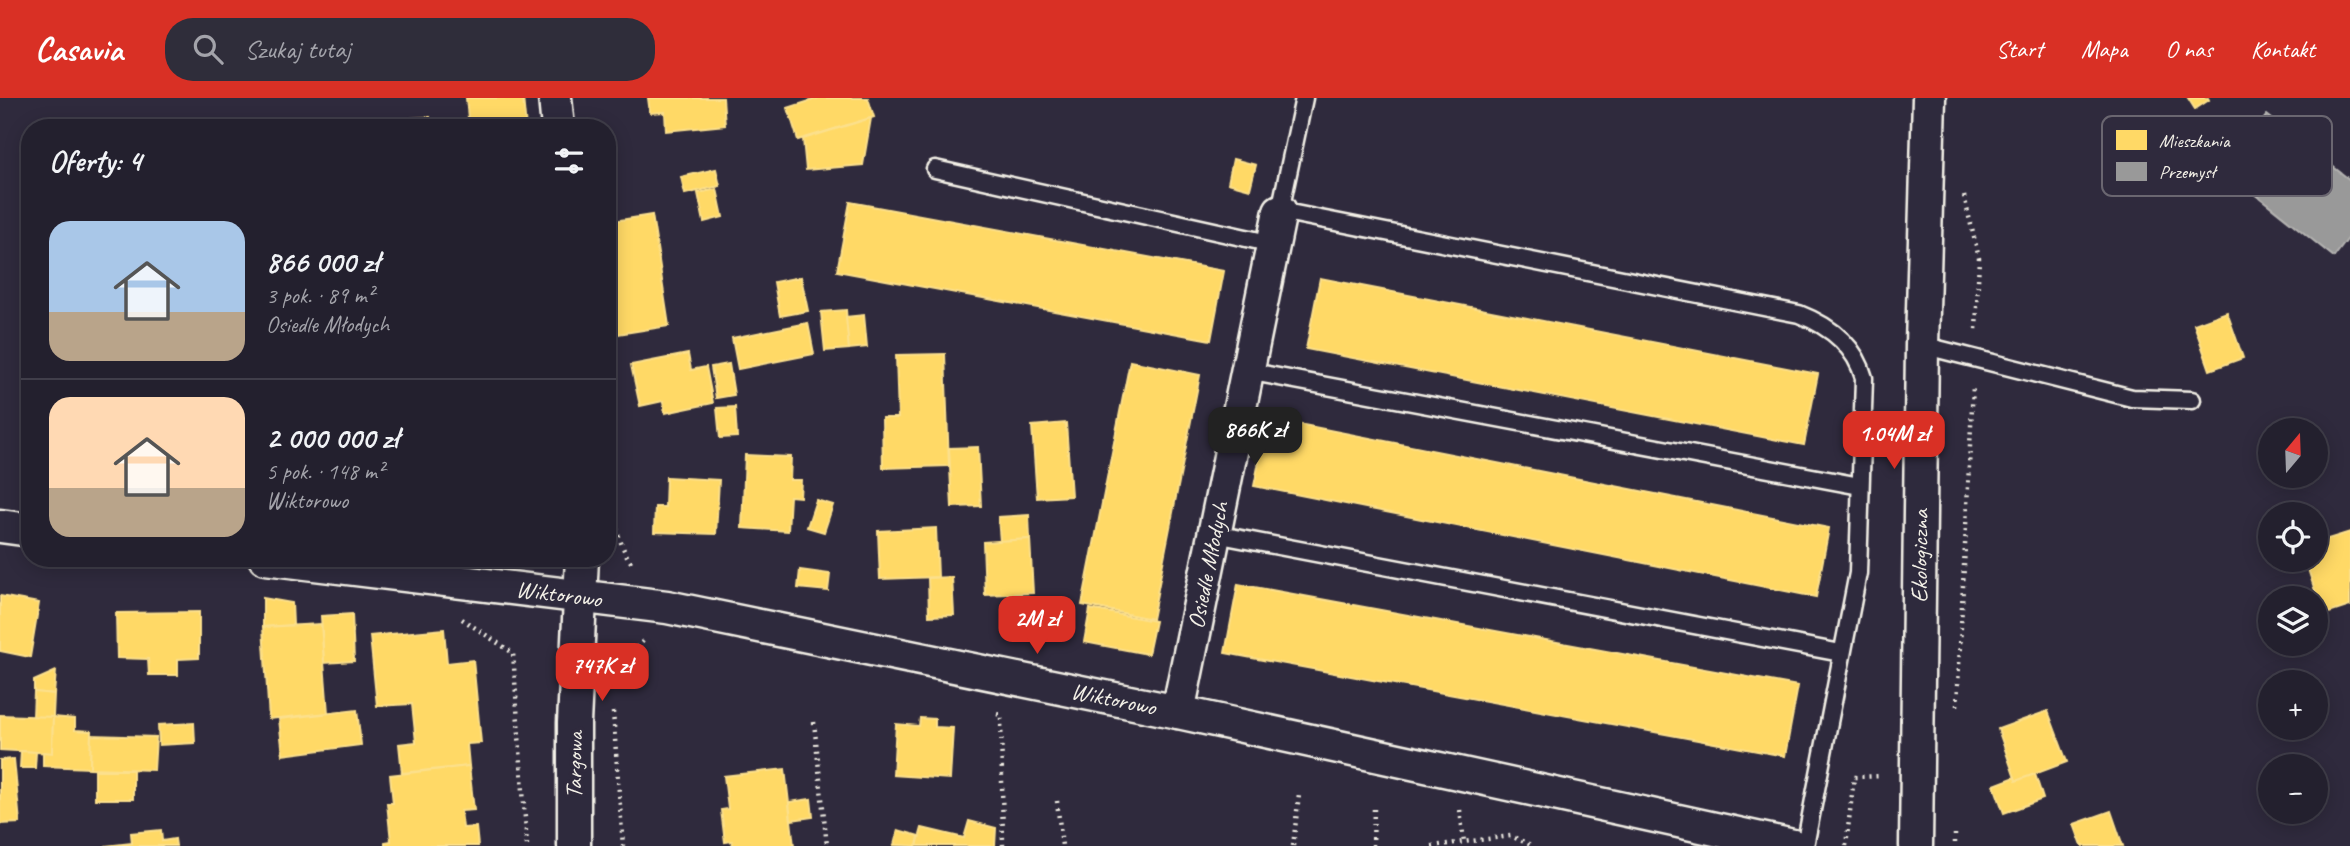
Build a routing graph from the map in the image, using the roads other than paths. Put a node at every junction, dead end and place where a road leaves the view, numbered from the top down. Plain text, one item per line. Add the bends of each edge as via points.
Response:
1 (555, 98) edge
2 (1304, 98) edge
3 (1929, 98) edge
4 (557, 119) edge
5 (935, 169) dead end
6 (1280, 211) junction
7 (1273, 244) junction
8 (1922, 345) junction
9 (1247, 371) junction
10 (2192, 400) dead end
11 (1860, 486) junction
12 (0, 526) edge
13 (21, 529) edge
14 (1215, 534) junction
15 (337, 567) edge
16 (581, 567) edge
17 (579, 597) junction
18 (1841, 653) junction
19 (1178, 712) junction
20 (574, 846) edge
21 (1793, 846) edge
22 (1805, 846) edge
23 (1916, 846) edge

1 - 4 street
2 - 6 lane
3 - 8 street, Ekologiczna
5 - 7 lane
6 - 7 street, Osiedle Młodych
6 - 11 lane via 1786,311 1821,322 1859,360 1864,378
7 - 9 street, Osiedle Młodych
8 - 10 lane via 2132,398
8 - 23 street, Ekologiczna
9 - 11 lane
9 - 14 street, Osiedle Młodych
11 - 18 lane via 1858,573
12 - 13 street
14 - 18 lane
14 - 19 street, Osiedle Młodych
15 - 17 street, Wiktorowo
16 - 17 street, Targowa
17 - 19 street, Wiktorowo via 667,607
17 - 20 street, Targowa
18 - 22 lane
19 - 21 street, Wiktorowo

